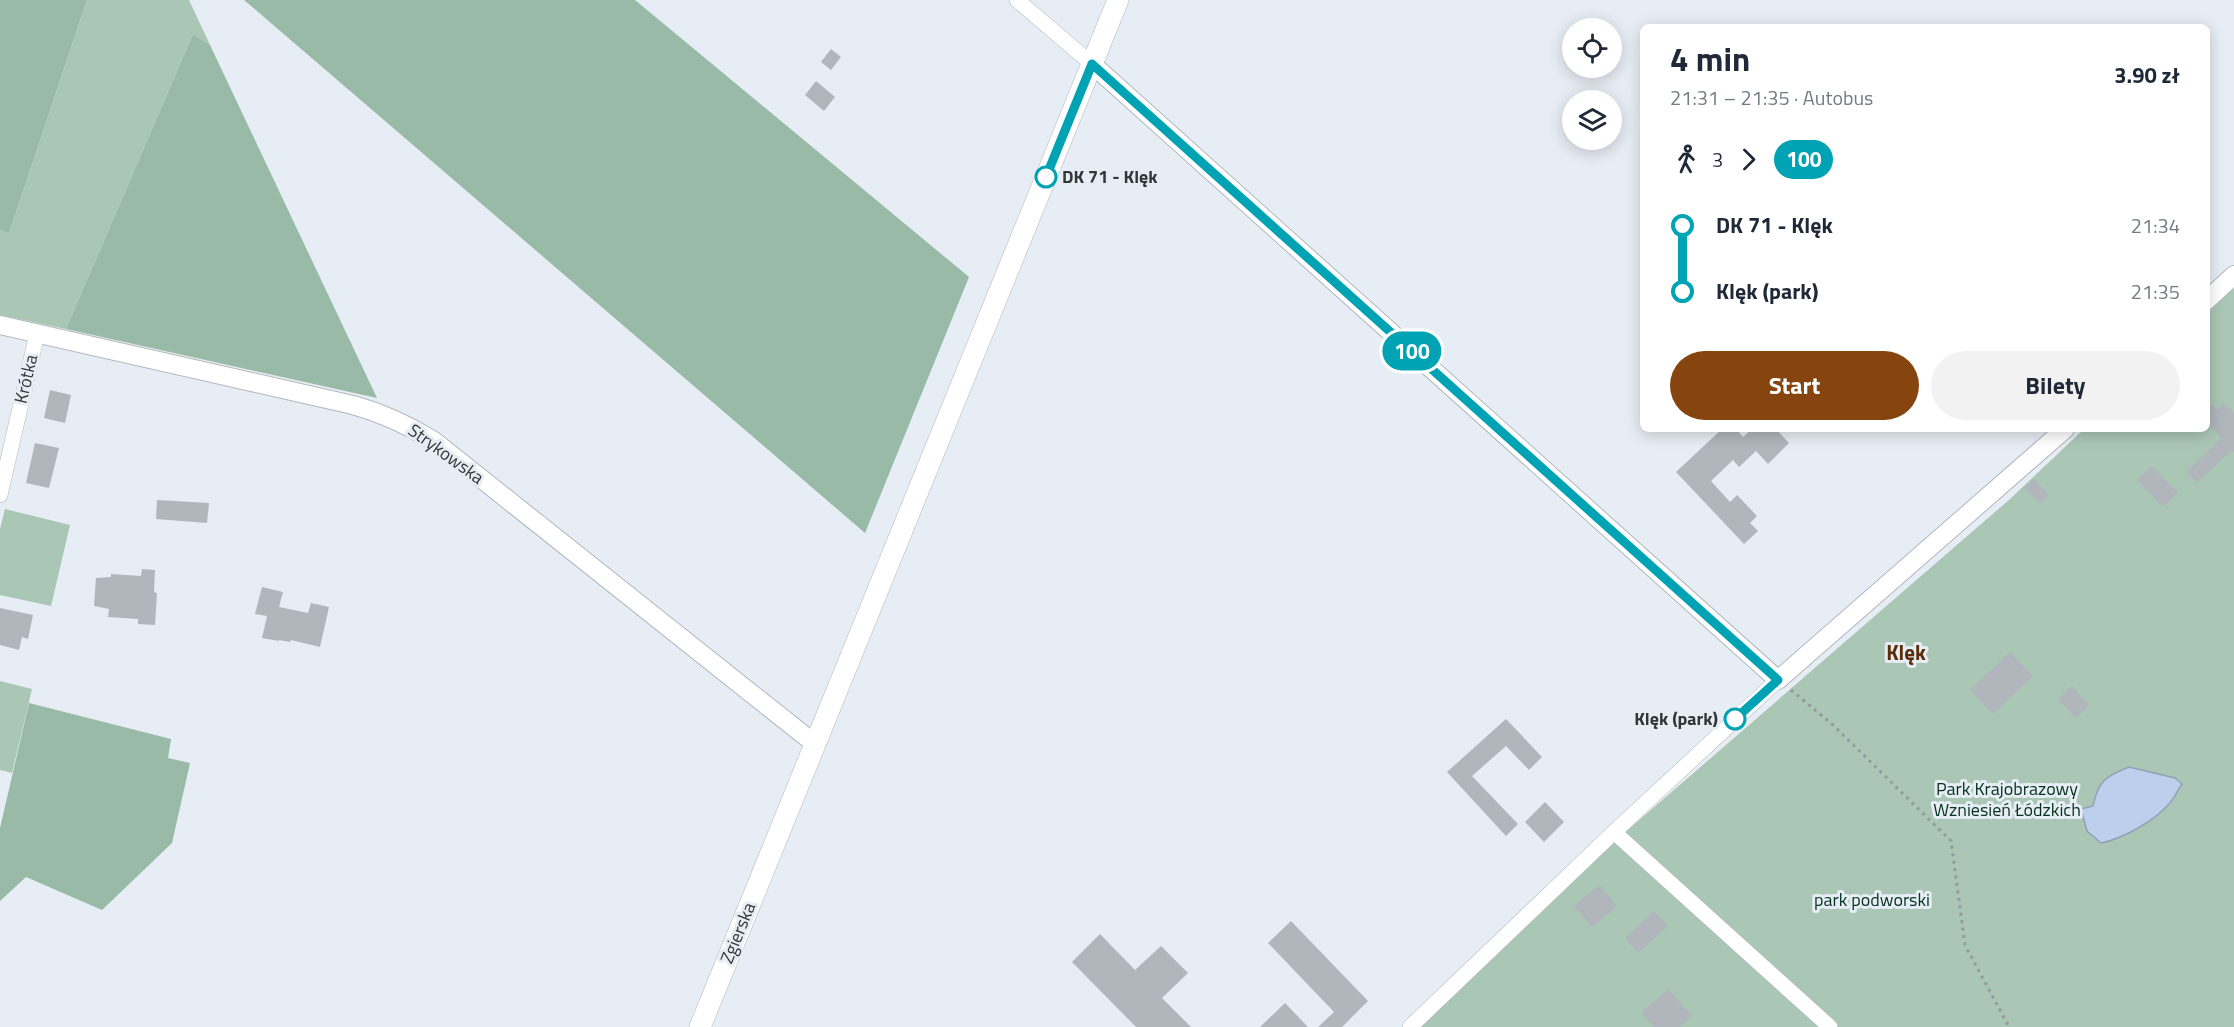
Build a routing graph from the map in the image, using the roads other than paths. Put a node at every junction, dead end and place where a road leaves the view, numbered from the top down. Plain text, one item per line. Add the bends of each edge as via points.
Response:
1 (1017, 0) edge
2 (1118, 0) edge
3 (1092, 64) junction
4 (2234, 275) edge
5 (2210, 297) edge
6 (0, 325) edge
7 (37, 334) junction
8 (2062, 432) edge
9 (0, 495) edge
10 (1778, 680) junction
11 (815, 744) junction
12 (1614, 832) junction
13 (700, 1027) edge
14 (1410, 1027) edge
15 (1830, 1027) edge

1 - 3 street
2 - 3 main road, Zgierska
3 - 10 street
3 - 11 main road, Zgierska
4 - 5 street
6 - 7 street, Strykowska
7 - 9 street, Krótka
7 - 11 street, Strykowska via 353,405 415,429
8 - 10 street
10 - 12 street
11 - 13 main road, Zgierska
12 - 14 street
12 - 15 street

